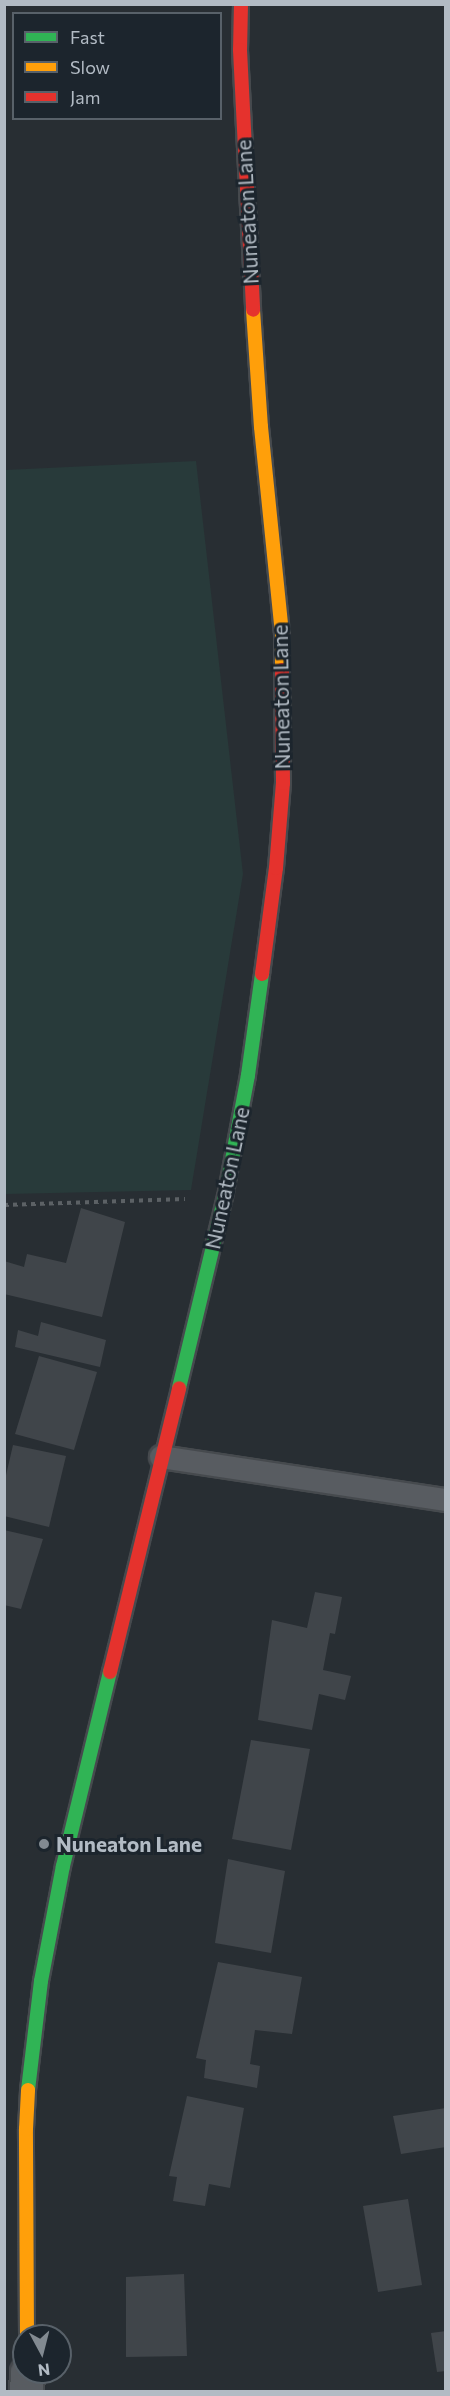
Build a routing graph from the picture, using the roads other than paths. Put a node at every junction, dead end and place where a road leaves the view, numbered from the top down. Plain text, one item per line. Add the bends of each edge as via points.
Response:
1 (241, 4) edge
2 (160, 1457) junction
3 (446, 1500) edge
4 (27, 2324) edge

1 - 2 street, Nuneaton Lane via 249,256 282,632 283,783 266,956 248,1076 225,1197
2 - 3 lane
2 - 4 street, Nuneaton Lane via 63,1866 41,1981 26,2129

